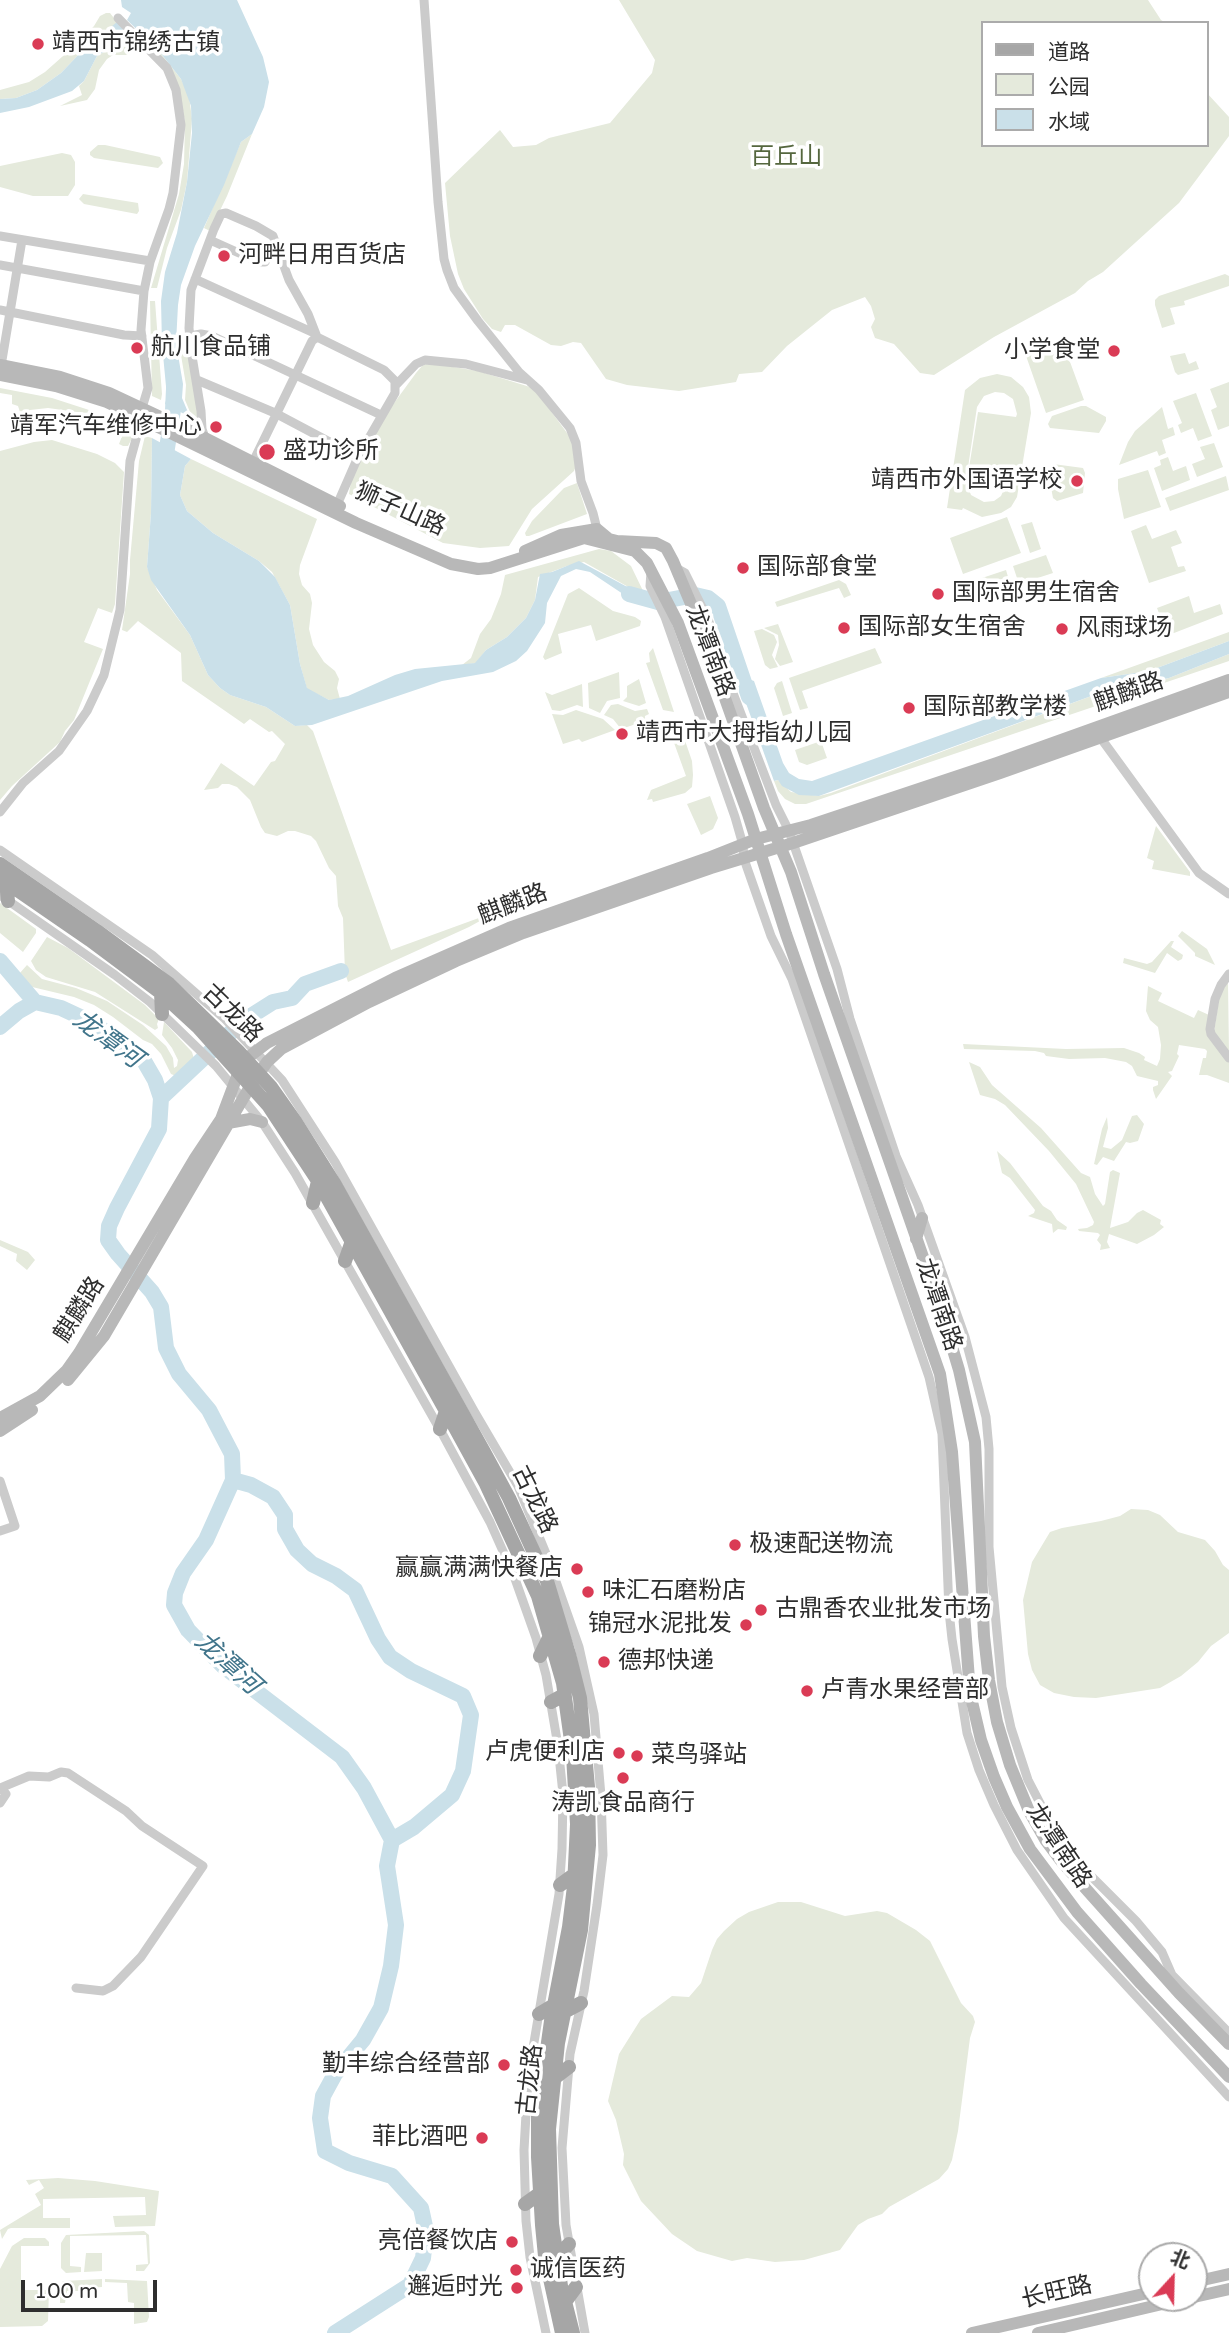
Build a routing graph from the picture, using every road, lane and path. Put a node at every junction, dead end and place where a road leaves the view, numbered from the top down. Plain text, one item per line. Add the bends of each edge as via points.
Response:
1 (424, 0) edge
2 (118, 18) dead end
3 (0, 236) edge
4 (22, 240) junction
5 (210, 240) junction
6 (276, 242) junction
7 (150, 261) junction
8 (0, 265) edge
9 (18, 268) junction
10 (195, 279) junction
11 (144, 291) junction
12 (5, 311) edge
13 (316, 335) junction
14 (142, 336) junction
15 (190, 336) junction
16 (0, 369) edge
17 (295, 374) junction
18 (197, 380) junction
19 (529, 381) junction
20 (396, 385) junction
21 (144, 414) junction
22 (275, 414) junction
23 (381, 415) junction
24 (202, 440) junction
25 (358, 457) junction
26 (253, 462) junction
27 (337, 505) junction
28 (595, 534) junction
29 (670, 616) junction
30 (1229, 680) edge
31 (1229, 692) edge
32 (1100, 737) junction
33 (0, 812) edge
34 (785, 838) junction
35 (756, 839) junction
36 (743, 845) junction
37 (0, 849) edge
38 (759, 853) junction
39 (744, 859) junction
40 (0, 864) edge
41 (4, 889) edge
42 (1229, 894) edge
43 (150, 953) junction
44 (113, 956) junction
45 (151, 970) junction
46 (110, 971) junction
47 (1229, 974) edge
48 (186, 984) junction
49 (161, 993) junction
50 (186, 1000) junction
51 (162, 1014) junction
52 (221, 1042) junction
53 (1229, 1058) edge
54 (244, 1067) junction
55 (259, 1073) junction
56 (243, 1098) junction
57 (262, 1122) junction
58 (228, 1123) junction
59 (868, 1167) junction
60 (318, 1181) junction
61 (861, 1181) junction
62 (313, 1203) junction
63 (922, 1218) junction
64 (916, 1240) junction
65 (352, 1241) junction
66 (148, 1248) junction
67 (345, 1261) junction
68 (403, 1295) junction
69 (382, 1297) junction
70 (377, 1317) junction
71 (446, 1411) junction
72 (0, 1419) edge
73 (440, 1429) junction
74 (0, 1431) edge
75 (0, 1481) edge
76 (481, 1490) junction
77 (0, 1531) edge
78 (551, 1634) junction
79 (541, 1656) junction
80 (558, 1699) junction
81 (569, 1718) junction
82 (555, 1728) junction
83 (599, 1769) junction
84 (588, 1787) junction
85 (1, 1788) edge
86 (0, 1803) edge
87 (578, 1824) junction
88 (563, 1830) junction
89 (575, 1874) junction
90 (560, 1885) junction
91 (593, 1941) junction
92 (572, 1943) junction
93 (552, 1945) junction
94 (1142, 1951) junction
95 (1124, 1966) junction
96 (1173, 1981) junction
97 (76, 1988) dead end
98 (581, 2003) junction
99 (559, 2008) junction
100 (539, 2014) junction
101 (1229, 2033) edge
102 (1229, 2044) edge
103 (544, 2064) junction
104 (569, 2067) junction
105 (1229, 2077) edge
106 (527, 2078) junction
107 (552, 2080) junction
108 (1229, 2097) edge
109 (562, 2136) junction
110 (543, 2144) junction
111 (524, 2150) junction
112 (539, 2194) junction
113 (525, 2204) junction
114 (565, 2209) junction
115 (552, 2224) junction
116 (569, 2244) junction
117 (551, 2257) junction
118 (532, 2266) junction
119 (1229, 2274) edge
120 (1208, 2279) edge
121 (576, 2287) junction
122 (1229, 2289) edge
123 (1208, 2294) edge
124 (1138, 2295) edge
125 (565, 2302) junction
126 (1138, 2310) edge
127 (546, 2333) edge
128 (562, 2333) edge
129 (573, 2333) edge
130 (585, 2333) edge
131 (972, 2333) edge
132 (1038, 2333) edge

1 - 19 street via 444,259 459,295
2 - 7 street via 167,68 181,117 173,193
3 - 4 street
4 - 7 street
4 - 9 street
5 - 6 street via 260,262 265,262
5 - 6 street via 221,214 226,213 265,231
5 - 10 street
6 - 13 street
7 - 11 street
8 - 9 street
9 - 11 street
9 - 12 street
10 - 13 street
10 - 15 street
11 - 14 street
12 - 14 street
12 - 16 street
13 - 17 street
13 - 20 street via 384,370
14 - 21 street via 148,388
15 - 17 street via 212,336
15 - 18 street
16 - 21 main road, 狮子山路 via 89,386
17 - 22 street
17 - 23 street
18 - 22 street
18 - 24 street
19 - 20 street via 466,364 425,360
19 - 28 street via 553,405 573,436
20 - 23 street
21 - 24 main road, 狮子山路
21 - 33 street via 130,461 120,610 104,675 66,742
22 - 25 street
22 - 26 street
23 - 25 street
24 - 26 main road, 狮子山路
24 - 28 main road, 狮子山路 via 356,523 451,564 490,568
25 - 27 street
26 - 27 main road, 狮子山路
27 - 28 main road, 狮子山路 via 435,550 476,561 533,548 561,535
28 - 29 main road, 龙潭南路 via 613,547 635,551 647,563
28 - 34 main road, 龙潭南路 via 666,548 699,611 764,808
29 - 35 main road, 龙潭南路
29 - 36 street
30 - 34 main road, 麒麟路
31 - 32 main road, 麒麟路
32 - 34 main road, 麒麟路
32 - 42 street via 1199,873
34 - 35 main road, 麒麟路
34 - 38 main road, 麒麟路
34 - 63 street via 837,970 896,1156
34 - 64 main road, 龙潭南路
35 - 36 main road, 麒麟路
35 - 38 main road, 龙潭南路
36 - 39 street
36 - 54 main road, 麒麟路 via 457,949 272,1040
37 - 43 street
38 - 39 main road, 麒麟路
38 - 59 main road, 龙潭南路
39 - 55 main road, 麒麟路 via 523,933 456,961 310,1032 281,1049
39 - 61 street via 771,936 792,979
40 - 45 main road, 古龙路
41 - 44 main road, 古龙路
41 - 46 street
43 - 45 main road
43 - 48 street
44 - 46 main road
44 - 49 main road, 古龙路
45 - 50 main road, 古龙路
46 - 51 street
47 - 53 street via 1215,999 1210,1029
48 - 50 main road
48 - 52 street
49 - 51 main road
49 - 52 main road, 古龙路
50 - 52 main road, 古龙路
51 - 52 street
52 - 54 main road, 古龙路
52 - 54 street
54 - 55 main road, 古龙路
54 - 55 street
54 - 56 street
54 - 66 main road, 麒麟路 via 221,1119
55 - 56 main road, 麒麟路
55 - 60 main road, 古龙路 via 284,1128
55 - 68 main road, 古龙路 via 337,1177
56 - 57 street
56 - 58 main road, 麒麟路
57 - 58 main road
57 - 62 street
58 - 66 main road, 麒麟路
59 - 61 main road
59 - 95 main road, 龙潭南路 via 940,1374 952,1452 968,1674 981,1740 1002,1797 1030,1849
60 - 62 main road
60 - 65 main road, 古龙路
61 - 108 street via 929,1377 942,1434 952,1639 967,1733 985,1784 1017,1850 1064,1918
62 - 67 street
63 - 64 main road
63 - 96 street via 965,1337 986,1417 995,1624 1002,1688 1017,1750 1040,1806 1065,1847 1155,1944
64 - 94 main road, 龙潭南路 via 956,1358 972,1424 984,1644 992,1702 1007,1758 1029,1811 1052,1849
65 - 67 main road
65 - 69 main road, 古龙路
66 - 72 main road, 麒麟路 via 67,1370 40,1396
66 - 74 main road, 麒麟路 via 129,1294 96,1347 72,1376
67 - 70 street
68 - 83 street via 527,1504 579,1647 594,1714
68 - 84 main road, 古龙路 via 547,1581 580,1698
69 - 70 main road
69 - 71 main road, 古龙路
70 - 73 street
71 - 73 main road
71 - 76 main road, 古龙路
73 - 76 street
75 - 77 street via 15,1526
76 - 78 main road, 古龙路 via 523,1559
76 - 79 street
78 - 79 main road
78 - 80 main road, 古龙路
79 - 80 street
80 - 81 main road, 古龙路
80 - 82 street
81 - 82 main road
81 - 87 main road, 古龙路
82 - 88 street
83 - 84 main road
83 - 91 street via 603,1855
84 - 92 main road, 古龙路 via 587,1873 581,1930
85 - 86 street via 6,1794
85 - 97 street via 29,1776 68,1773 203,1866 141,1957 113,1986 97,1991
87 - 88 main road
87 - 89 main road, 古龙路
88 - 90 street
89 - 90 main road
89 - 92 main road, 古龙路
90 - 93 street
91 - 92 main road
91 - 98 street
92 - 93 main road
92 - 99 main road, 古龙路
93 - 100 street
94 - 95 main road
94 - 96 main road, 龙潭南路
95 - 105 main road, 龙潭南路
96 - 101 street
96 - 102 main road, 龙潭南路
98 - 99 main road
98 - 104 street
99 - 100 main road
99 - 103 main road, 古龙路
99 - 107 main road, 古龙路
100 - 106 street
103 - 106 main road
103 - 110 main road, 古龙路 via 538,2114
104 - 107 main road
104 - 109 street
106 - 111 street
107 - 110 main road, 古龙路
109 - 110 main road
109 - 114 street
110 - 111 main road
110 - 112 main road, 古龙路
110 - 115 main road, 古龙路
111 - 113 street
112 - 113 main road
112 - 117 main road, 古龙路
113 - 118 street
114 - 115 main road
114 - 116 street
115 - 117 main road, 古龙路
116 - 117 main road
116 - 121 street
117 - 118 main road
117 - 125 main road, 古龙路
117 - 128 main road, 古龙路
118 - 127 street
119 - 120 main road
121 - 125 main road
121 - 130 street
122 - 123 main road
124 - 131 main road, 长旺路
125 - 129 main road, 古龙路
126 - 132 main road, 长旺路

